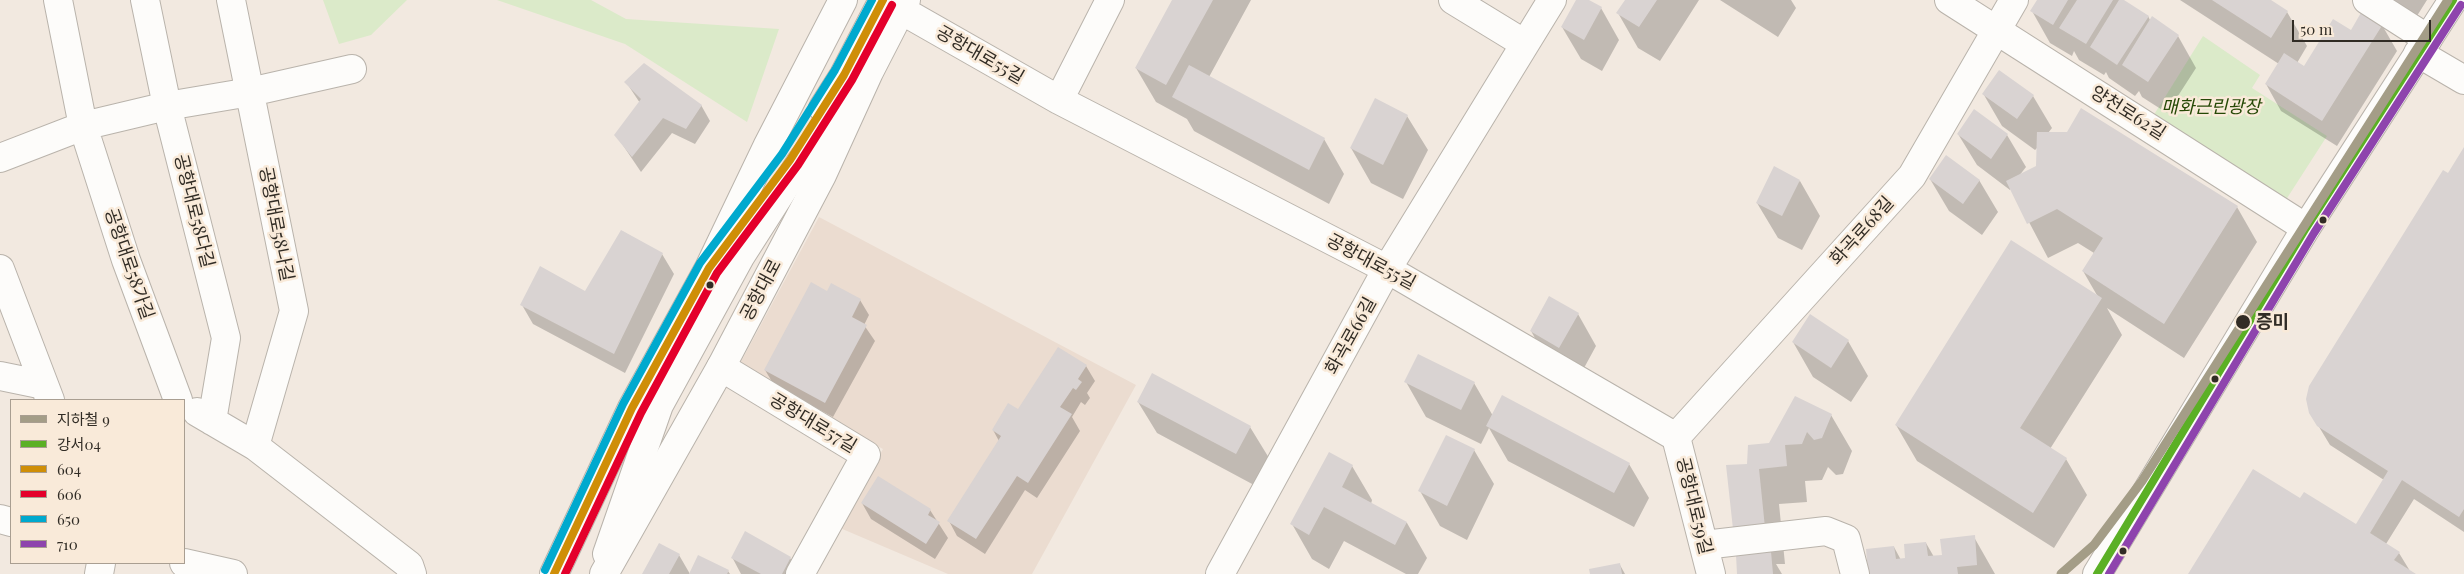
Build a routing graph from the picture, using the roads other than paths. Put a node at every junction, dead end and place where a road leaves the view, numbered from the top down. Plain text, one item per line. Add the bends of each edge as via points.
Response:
1 (58, 0) edge
2 (145, 0) edge
3 (231, 0) edge
4 (843, 0) edge
5 (1110, 0) edge
6 (1453, 0) edge
7 (1552, 0) edge
8 (1949, 0) edge
9 (2014, 0) edge
10 (2367, 0) edge
11 (2453, 0) edge
12 (897, 3) edge
13 (1997, 30) junction
14 (1525, 44) junction
15 (2423, 46) junction
16 (352, 69) dead end
17 (868, 72) junction
18 (2464, 80) edge
19 (250, 92) junction
20 (1059, 100) junction
21 (167, 106) junction
22 (83, 126) junction
23 (0, 158) edge
24 (2306, 228) junction
25 (709, 268) junction
26 (0, 269) edge
27 (1387, 269) junction
28 (721, 367) junction
29 (0, 376) edge
30 (47, 393) edge
31 (178, 399) edge
32 (185, 405) edge
33 (212, 421) junction
34 (1676, 437) junction
35 (255, 446) junction
36 (1704, 546) junction
37 (185, 563) edge
38 (233, 574) edge
39 (412, 574) edge
40 (554, 574) edge
41 (600, 574) edge
42 (604, 574) edge
43 (800, 574) edge
44 (1220, 574) edge
45 (1712, 574) edge
46 (1855, 574) edge
47 (2096, 574) edge

1 - 22 street, 공항대로58가길
2 - 21 street, 공항대로58다길
3 - 19 street, 공항대로58나길
4 - 25 street
5 - 20 street
6 - 14 street
7 - 14 street, 화곡로66길
8 - 13 street, 양천로62길
9 - 13 street, 화곡로68길
10 - 15 street
11 - 15 street
12 - 17 street, 공항대로
12 - 20 street, 공항대로55길
12 - 25 street via 844,75 790,160
13 - 24 street, 양천로62길
13 - 34 street, 화곡로68길 via 1912,176
14 - 27 street, 화곡로66길
15 - 18 street
15 - 24 street
16 - 19 street
17 - 28 street, 공항대로 via 822,175
17 - 41 street via 800,163 740,257 659,406
19 - 21 street
19 - 35 street, 공항대로58나길 via 294,312
20 - 27 street, 공항대로55길
21 - 22 street
21 - 33 street, 공항대로58다길 via 226,338
22 - 23 street
22 - 31 street, 공항대로58가길 via 126,260
24 - 47 street
25 - 40 street via 632,408
26 - 30 street
27 - 34 street, 공항대로55길
27 - 44 street, 화곡로66길
28 - 42 street, 공항대로
28 - 43 street, 공항대로57길 via 866,455
29 - 30 street
32 - 33 street
33 - 35 street
34 - 36 street, 공항대로59길
35 - 39 street via 409,565
36 - 45 street, 공항대로59길
36 - 46 street via 1826,530 1846,539
37 - 38 street

